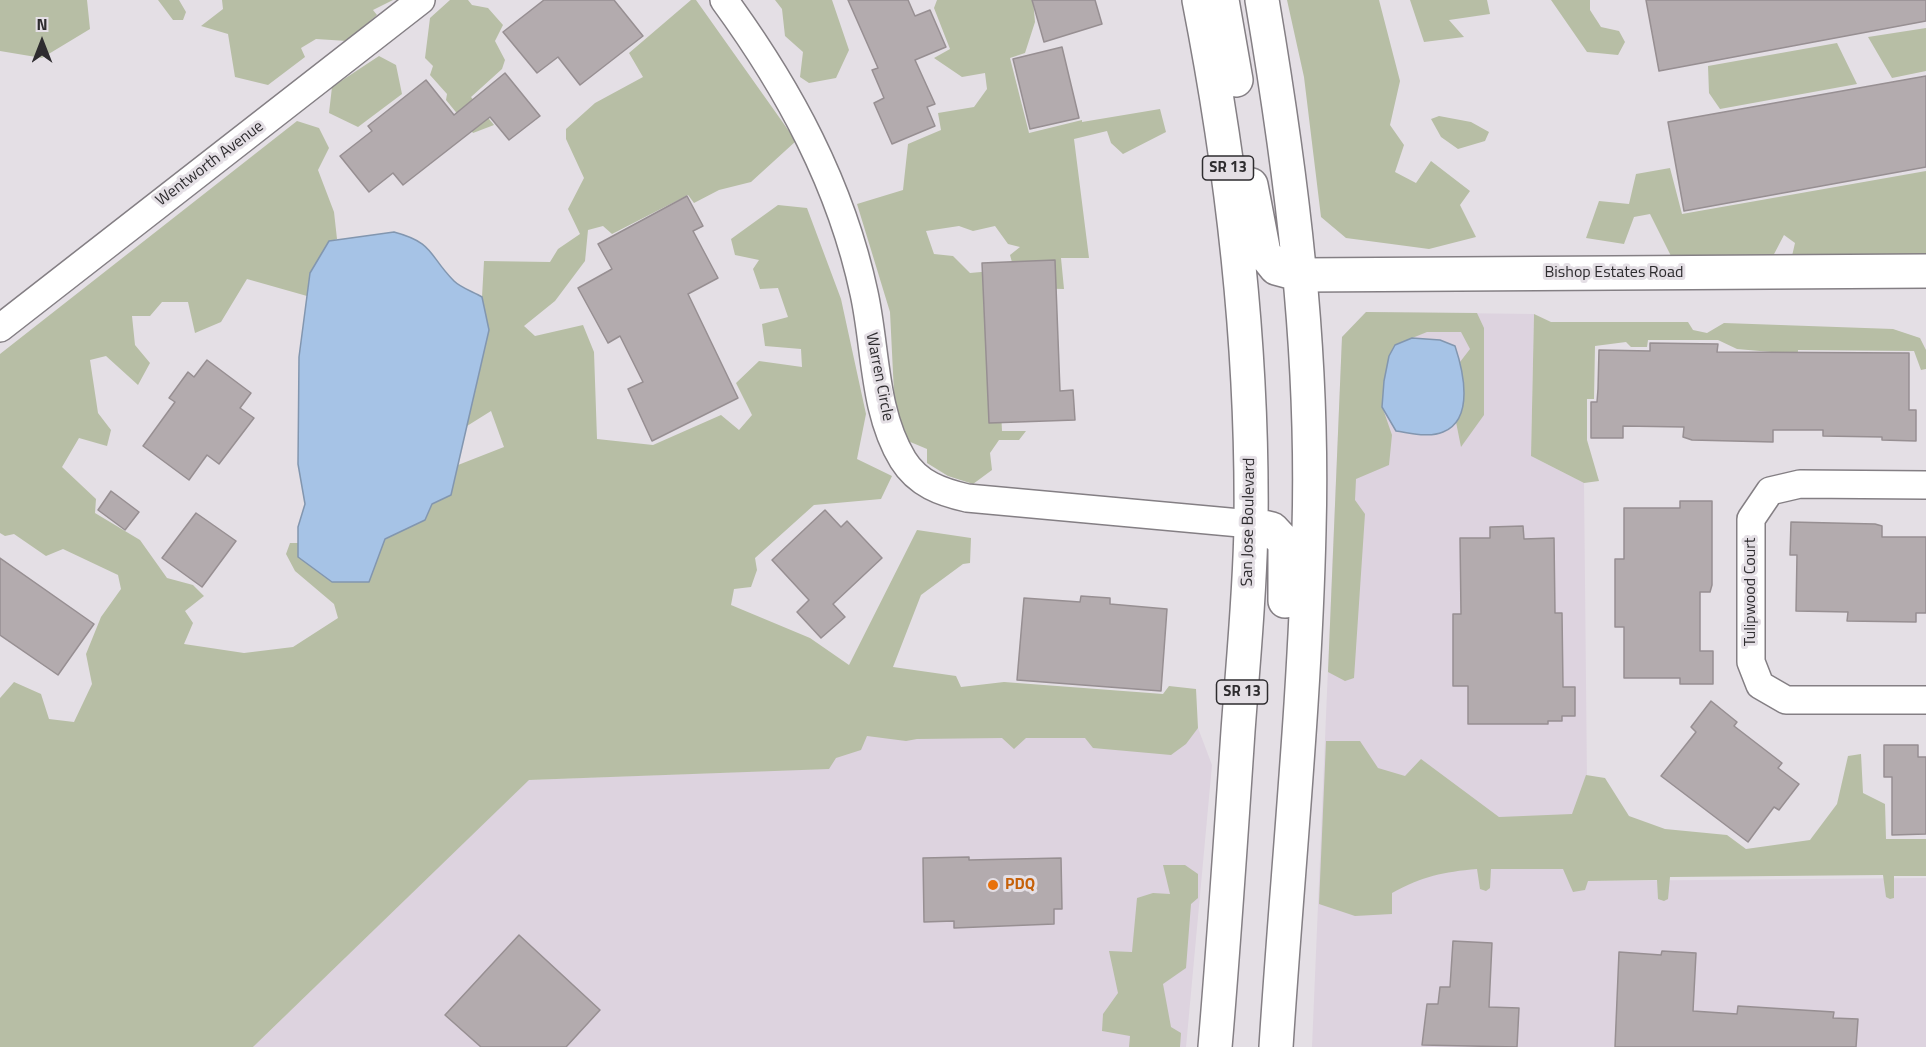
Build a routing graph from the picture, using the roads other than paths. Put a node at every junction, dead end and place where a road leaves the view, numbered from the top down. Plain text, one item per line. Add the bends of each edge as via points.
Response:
1 (421, 0) edge
2 (724, 0) edge
3 (1199, 0) edge
4 (1222, 0) edge
5 (1262, 0) edge
6 (1926, 271) edge
7 (1302, 275) junction
8 (0, 328) edge
9 (1926, 485) edge
10 (1251, 524) junction
11 (1302, 670) junction
12 (1926, 700) edge
13 (1218, 1009) junction
14 (1215, 1047) edge
15 (1225, 1047) edge
16 (1276, 1047) edge

1 - 8 street, Wentworth Avenue
2 - 10 street, Warren Circle via 758,46 805,125 846,224 864,294 881,402 894,441 915,476 941,492 967,498
3 - 10 main road, San Jose Boulevard / SR 13 via 1236,235 1246,348
4 - 7 main road, Bishop Estates Road via 1264,253 1276,268
5 - 7 main road via 1284,129
6 - 7 main road, Bishop Estates Road
7 - 11 main road via 1310,528
9 - 12 street, Tulipwood Court via 1800,484 1770,491 1751,519 1751,662 1760,685 1786,700
10 - 11 main road via 1272,529 1285,543 1285,643
10 - 13 main road, San Jose Boulevard / SR 13
11 - 16 main road
13 - 14 main road, San Jose Boulevard / SR 13
13 - 15 main road

